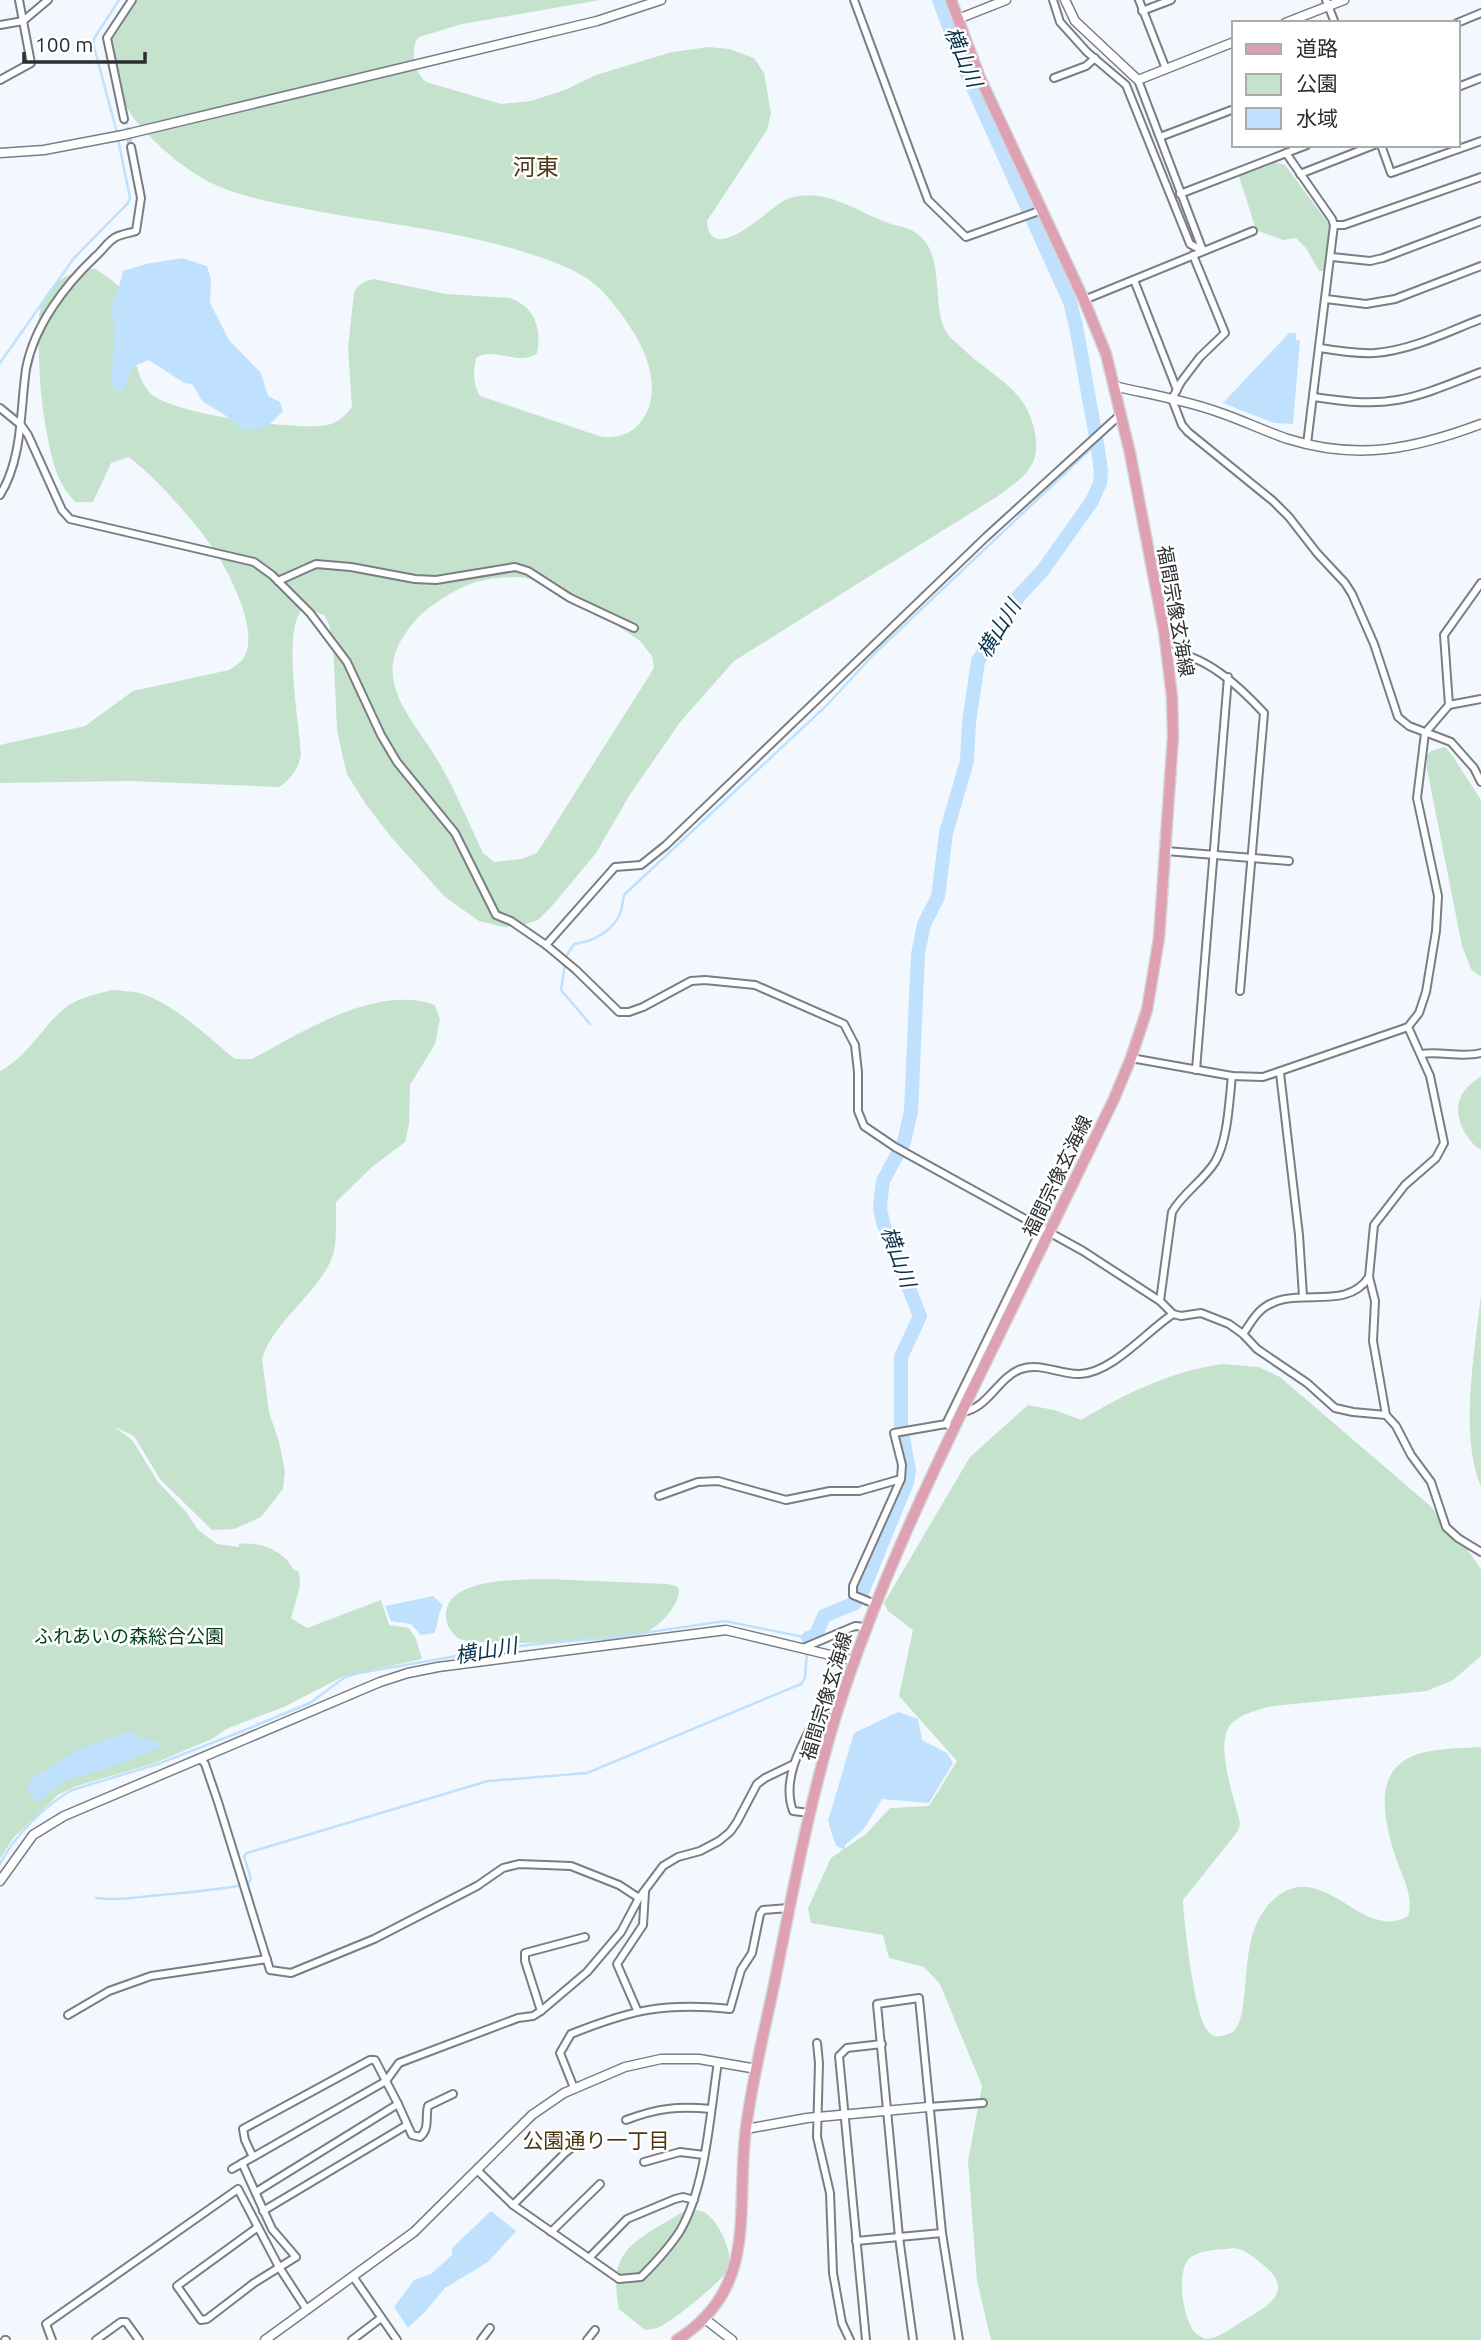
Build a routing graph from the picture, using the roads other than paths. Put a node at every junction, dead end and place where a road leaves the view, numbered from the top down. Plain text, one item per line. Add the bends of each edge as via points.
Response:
1 (19, 0) edge
2 (48, 0) edge
3 (132, 0) edge
4 (661, 0) edge
5 (854, 0) edge
6 (951, 0) edge
7 (1006, 0) edge
8 (1053, 0) edge
9 (1065, 0) edge
10 (1139, 0) edge
11 (1171, 0) edge
12 (1344, 0) edge
13 (1327, 3) edge
14 (1142, 11) junction
15 (1481, 13) edge
16 (958, 19) junction
17 (23, 21) junction
18 (1289, 21) edge
19 (1334, 21) edge
20 (1460, 22) edge
21 (0, 25) edge
22 (1232, 43) edge
23 (1095, 58) junction
24 (1166, 69) junction
25 (1054, 78) dead end
26 (1481, 78) edge
27 (0, 79) edge
28 (1138, 80) junction
29 (1460, 86) edge
30 (1232, 109) edge
31 (124, 119) tunnel mouth
32 (1160, 137) junction
33 (1481, 141) edge
34 (1302, 147) edge
35 (1369, 147) edge
36 (1382, 147) edge
37 (131, 148) tunnel mouth
38 (0, 153) edge
39 (1286, 153) junction
40 (1300, 174) junction
41 (1481, 177) edge
42 (1180, 194) junction
43 (1042, 210) junction
44 (1481, 221) edge
45 (1334, 225) junction
46 (1253, 231) dead end
47 (1203, 251) junction
48 (1193, 255) junction
49 (1332, 257) junction
50 (1481, 266) edge
51 (1134, 280) junction
52 (1326, 299) junction
53 (1084, 300) junction
54 (1481, 319) edge
55 (1320, 348) junction
56 (1481, 372) edge
57 (1114, 386) junction
58 (1177, 390) junction
59 (1314, 397) junction
60 (1172, 399) junction
61 (0, 408) edge
62 (1121, 414) junction
63 (1481, 424) edge
64 (21, 425) junction
65 (1307, 444) junction
66 (0, 495) edge
67 (278, 581) junction
68 (1481, 583) edge
69 (634, 628) dead end
70 (1167, 651) junction
71 (1228, 677) junction
72 (1481, 699) edge
73 (1448, 705) junction
74 (1425, 733) junction
75 (1481, 782) edge
76 (1166, 851) junction
77 (1214, 855) junction
78 (1252, 858) junction
79 (1289, 861) dead end
80 (547, 945) junction
81 (1240, 991) dead end
82 (1408, 1027) junction
83 (1481, 1053) edge
84 (1422, 1054) junction
85 (1131, 1058) junction
86 (1196, 1070) junction
87 (1280, 1073) junction
88 (1232, 1076) junction
89 (1046, 1229) junction
90 (1369, 1277) junction
91 (1303, 1296) junction
92 (1160, 1301) junction
93 (1173, 1314) junction
94 (1243, 1334) junction
95 (962, 1412) junction
96 (1386, 1415) junction
97 (950, 1427) junction
98 (901, 1479) junction
99 (659, 1496) dead end
100 (1481, 1552) edge
101 (875, 1604) junction
102 (867, 1627) junction
103 (803, 1648) junction
104 (855, 1661) junction
105 (837, 1711) junction
106 (200, 1758) junction
107 (792, 1765) junction
108 (810, 1813) junction
109 (0, 1881) edge
110 (645, 1890) junction
111 (639, 1898) junction
112 (789, 1908) junction
113 (585, 1937) dead end
114 (267, 1959) junction
115 (637, 2010) junction
116 (541, 2011) junction
117 (68, 2015) dead end
118 (817, 2043) dead end
119 (882, 2044) junction
120 (718, 2062) junction
121 (757, 2069) junction
122 (386, 2081) junction
123 (574, 2088) junction
124 (453, 2094) dead end
125 (983, 2103) dead end
126 (398, 2104) junction
127 (928, 2107) junction
128 (711, 2109) junction
129 (888, 2112) junction
130 (845, 2116) junction
131 (816, 2118) junction
132 (626, 2120) dead end
133 (407, 2125) junction
134 (746, 2129) junction
135 (579, 2142) dead end
136 (704, 2155) junction
137 (253, 2157) junction
138 (644, 2162) dead end
139 (242, 2163) junction
140 (232, 2169) dead end
141 (477, 2170) junction
142 (600, 2184) dead end
143 (256, 2192) junction
144 (694, 2200) junction
145 (513, 2205) junction
146 (264, 2211) junction
147 (258, 2227) junction
148 (551, 2232) junction
149 (942, 2233) junction
150 (899, 2237) junction
151 (856, 2241) junction
152 (589, 2258) junction
153 (279, 2267) junction
154 (354, 2277) junction
155 (307, 2310) junction
156 (381, 2318) junction
157 (709, 2322) junction
158 (490, 2328) dead end
159 (595, 2330) dead end
160 (52, 2340) edge
161 (96, 2340) edge
162 (139, 2340) edge
163 (265, 2340) edge
164 (352, 2340) edge
165 (397, 2340) edge
166 (481, 2340) edge
167 (587, 2340) edge
168 (677, 2340) edge
169 (732, 2340) edge
170 (850, 2340) edge
171 (866, 2340) edge
172 (913, 2340) edge
173 (959, 2340) edge

1 - 17 street
2 - 17 street
3 - 31 street via 107,38
4 - 38 street via 597,21 123,135
5 - 43 street via 928,201 966,237
6 - 16 main road, 福間宗像玄海線
7 - 16 street
8 - 23 street via 1060,22
9 - 28 street via 1075,21
10 - 14 street
11 - 14 street
12 - 13 street
13 - 18 street
13 - 19 street
14 - 24 street
15 - 20 street
16 - 43 main road, 福間宗像玄海線 via 980,78
17 - 21 street
17 - 27 street via 31,63
22 - 24 street
23 - 25 street
23 - 47 street via 1126,85 1190,244
24 - 28 street
26 - 29 street
28 - 32 street
30 - 32 street
32 - 42 street
33 - 36 street via 1391,173
34 - 39 street
35 - 40 street
37 - 64 street via 141,198 136,230 114,238 77,273 42,326 27,366
39 - 40 street
39 - 42 street
40 - 45 street
41 - 45 street
42 - 47 street
43 - 53 main road, 福間宗像玄海線
44 - 49 street via 1383,258
45 - 49 street
46 - 47 street
47 - 48 street
48 - 51 street
48 - 58 street via 1225,334 1200,357
49 - 52 street
50 - 52 street via 1387,301 1366,304
51 - 53 street
51 - 58 street
52 - 55 street
53 - 57 main road, 福間宗像玄海線
54 - 55 street via 1407,348 1358,353
55 - 59 street
56 - 59 street via 1397,400
57 - 60 street
57 - 62 main road, 福間宗像玄海線
58 - 60 street
59 - 65 street
60 - 65 street
60 - 74 street via 1188,432 1273,501 1345,583 1374,644 1394,710 1403,722
61 - 64 street
62 - 70 main road, 福間宗像玄海線
62 - 80 street via 986,537 666,845 641,866 615,867
63 - 65 street via 1387,450
64 - 66 street
64 - 67 street via 69,519 254,562
67 - 69 street via 316,565 436,580 515,566
67 - 80 street via 310,613 347,662 397,762 455,833 496,915
68 - 73 street via 1444,635
70 - 71 street
70 - 76 main road, 福間宗像玄海線 via 1173,737
71 - 77 street
71 - 78 street via 1264,713
72 - 73 street
73 - 74 street
74 - 75 street via 1451,742
74 - 82 street via 1417,798 1437,883 1436,931 1426,992
76 - 77 street
76 - 85 main road, 福間宗像玄海線 via 1158,948 1147,1010
77 - 78 street
77 - 86 street
78 - 79 street
78 - 81 street
80 - 89 street via 619,1012 636,1010 691,981 705,979 755,985 844,1024 855,1045 858,1111 864,1126
82 - 84 street
82 - 87 street
83 - 84 street
84 - 90 street via 1444,1143 1436,1158 1405,1185 1374,1225
85 - 86 street
85 - 89 main road, 福間宗像玄海線
86 - 88 street
87 - 88 street
87 - 91 street
88 - 92 street via 1214,1164 1172,1212
89 - 92 street
89 - 95 main road, 福間宗像玄海線
89 - 97 street
90 - 91 street via 1350,1293
90 - 96 street
91 - 94 street via 1286,1298 1260,1311
92 - 93 street
93 - 94 street via 1209,1315
93 - 95 street via 1101,1369 1079,1374 1032,1366 1020,1369 972,1411
94 - 96 street via 1335,1408
95 - 97 main road, 福間宗像玄海線
96 - 100 street via 1431,1482 1446,1527
97 - 98 street via 894,1433
97 - 101 main road, 福間宗像玄海線
98 - 99 street via 786,1500 718,1481 698,1482
98 - 101 street via 853,1586 853,1595
101 - 102 main road, 福間宗像玄海線
102 - 103 street via 855,1626
102 - 104 main road, 福間宗像玄海線
103 - 104 street
103 - 106 street via 726,1630 408,1673
104 - 105 main road, 福間宗像玄海線
105 - 107 street via 821,1709
105 - 108 main road, 福間宗像玄海線
106 - 109 street via 45,1826 33,1835
106 - 114 street
107 - 108 street via 793,1811
107 - 110 street via 757,1784 730,1832 663,1866
108 - 112 main road, 福間宗像玄海線
110 - 111 street
110 - 115 street via 643,1924 617,1964
111 - 114 street via 571,1866 519,1864 503,1868 374,1939 291,1973 270,1970
111 - 116 street via 606,1951
112 - 115 street via 760,1914 752,1953 741,1970 730,2009
112 - 121 main road, 福間宗像玄海線
113 - 116 street via 525,1953
114 - 117 street via 151,1976 109,1991
115 - 123 street via 570,2034 560,2053
116 - 122 street via 399,2063
118 - 131 street
119 - 127 street via 877,2004 919,1998
119 - 129 street
119 - 130 street via 847,2048 839,2056
120 - 121 street
120 - 123 street via 661,2059 625,2067
120 - 128 street
121 - 134 main road, 福間宗像玄海線
122 - 126 street
122 - 137 street
122 - 137 street via 375,2060 370,2060 243,2129
123 - 141 street via 532,2115
124 - 133 street via 428,2106 423,2135 415,2137
125 - 127 street
126 - 133 street
126 - 143 street
127 - 129 street
127 - 149 street
128 - 132 street via 682,2106
128 - 136 street
129 - 130 street
129 - 150 street
130 - 131 street
130 - 151 street
131 - 134 street
131 - 170 street via 830,2193 833,2273 842,2323
133 - 146 street
134 - 157 main road, 福間宗像玄海線 via 738,2258
135 - 145 street
136 - 138 street via 680,2152
136 - 144 street
137 - 139 street
139 - 140 street
139 - 143 street
141 - 145 street
141 - 154 street via 414,2232
142 - 148 street
143 - 146 street
144 - 152 street via 675,2199 627,2219
144 - 152 street via 680,2231 641,2277 619,2279
145 - 148 street
146 - 153 street via 272,2229 296,2257
147 - 153 street
147 - 153 street via 177,2286 201,2320 207,2319
147 - 160 street via 238,2189 46,2324
148 - 152 street
149 - 150 street
149 - 173 street
150 - 151 street
150 - 172 street
151 - 171 street
153 - 155 street
154 - 155 street
154 - 156 street
155 - 163 street
156 - 164 street
156 - 165 street
157 - 168 main road, 福間宗像玄海線
157 - 169 street
158 - 166 street
159 - 167 street
161 - 162 street via 127,2322

